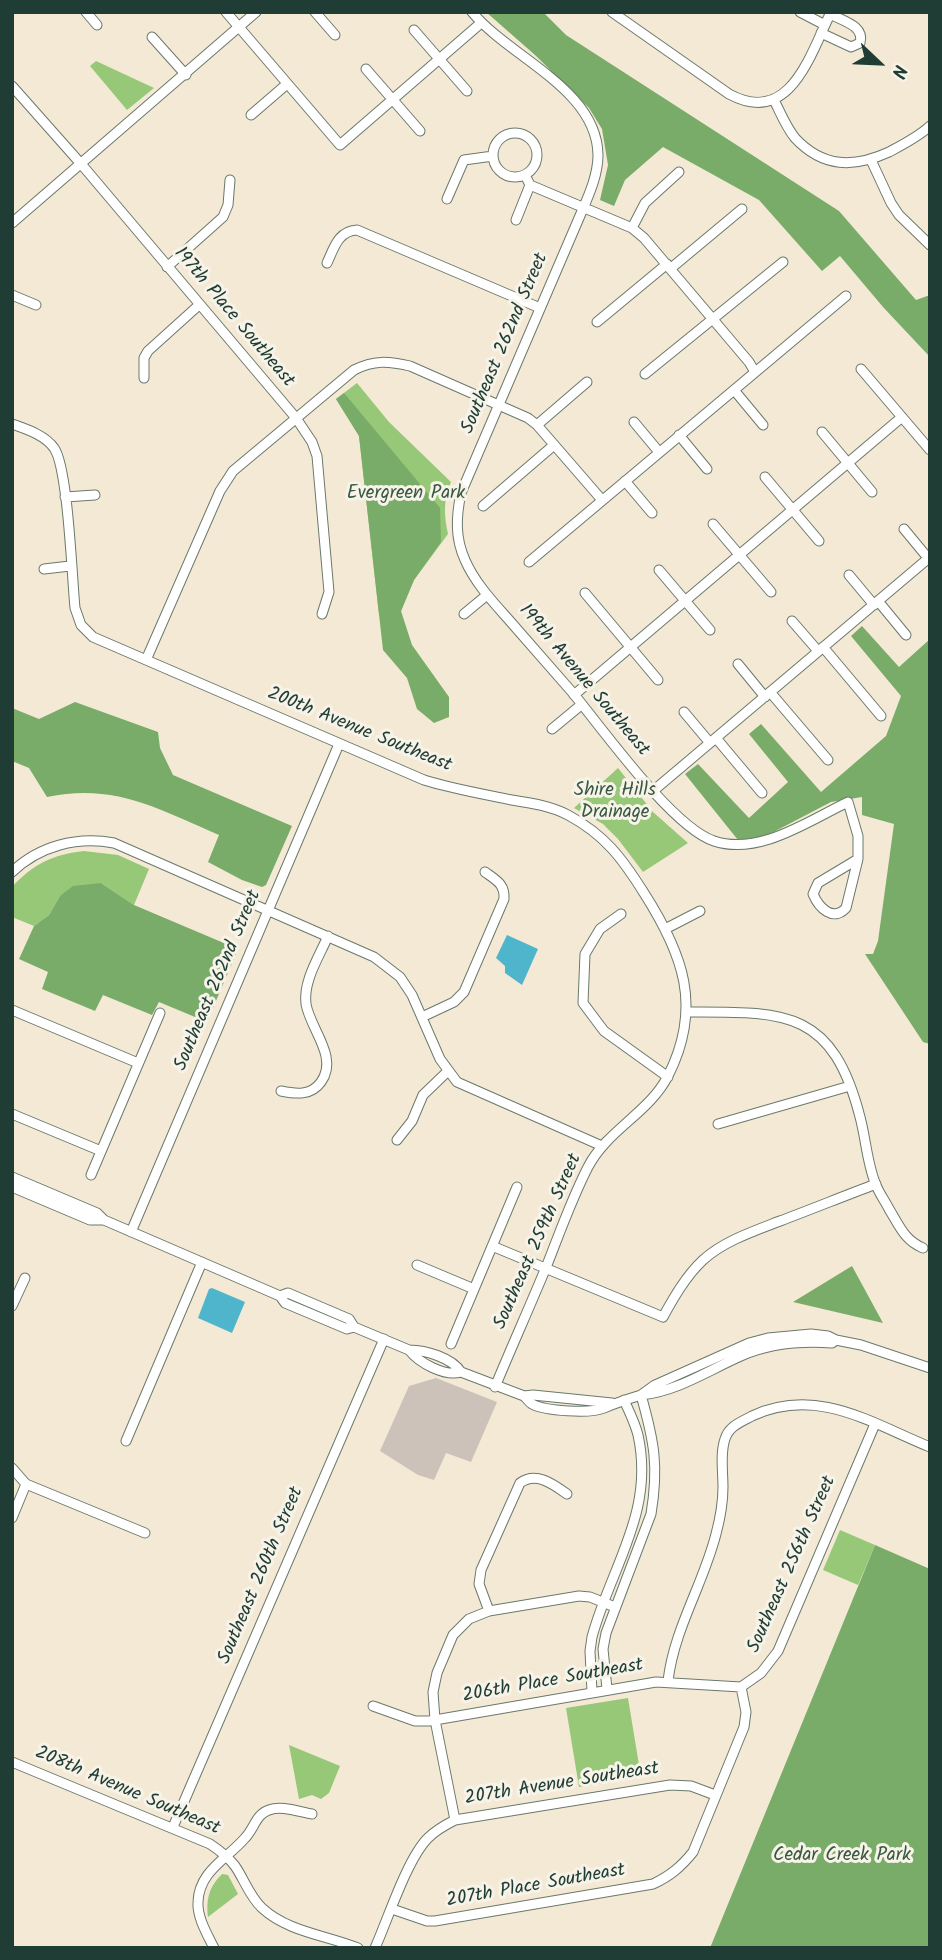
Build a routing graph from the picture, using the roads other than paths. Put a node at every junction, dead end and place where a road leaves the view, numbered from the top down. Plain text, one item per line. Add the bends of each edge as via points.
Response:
1 (86, 12) edge
2 (226, 12) edge
3 (256, 12) edge
4 (315, 12) edge
5 (472, 12) edge
6 (612, 12) edge
7 (800, 12) edge
8 (831, 13) edge
9 (481, 23) junction
10 (97, 25) dead end
11 (239, 28) junction
12 (823, 29) junction
13 (414, 30) dead end
14 (335, 35) dead end
15 (152, 37) dead end
16 (439, 59) junction
17 (366, 69) dead end
18 (186, 75) junction
19 (287, 84) junction
20 (467, 91) dead end
21 (14, 92) edge
22 (392, 100) junction
23 (774, 100) junction
24 (251, 115) dead end
25 (930, 126) edge
26 (420, 131) dead end
27 (493, 156) junction
28 (871, 160) junction
29 (82, 165) junction
30 (679, 172) dead end
31 (525, 175) junction
32 (230, 180) dead end
33 (530, 185) junction
34 (447, 199) dead end
35 (583, 208) junction
36 (742, 208) dead end
37 (516, 220) dead end
38 (12, 223) edge
39 (632, 228) junction
40 (930, 245) edge
41 (783, 262) dead end
42 (327, 263) dead end
43 (167, 267) junction
44 (668, 267) junction
45 (12, 295) edge
46 (846, 296) dead end
47 (36, 305) dead end
48 (199, 305) junction
49 (540, 308) junction
50 (713, 319) junction
51 (597, 321) dead end
52 (861, 369) dead end
53 (755, 372) junction
54 (645, 374) dead end
55 (144, 378) dead end
56 (587, 382) dead end
57 (734, 390) junction
58 (499, 403) junction
59 (902, 417) junction
60 (296, 418) junction
61 (634, 422) dead end
62 (12, 424) edge
63 (537, 425) junction
64 (763, 425) dead end
65 (821, 432) dead end
66 (679, 436) junction
67 (926, 438) edge
68 (554, 445) junction
69 (930, 450) edge
70 (659, 452) junction
71 (847, 463) junction
72 (707, 468) dead end
73 (765, 477) dead end
74 (625, 481) junction
75 (872, 492) dead end
76 (96, 495) dead end
77 (65, 497) junction
78 (602, 500) junction
79 (483, 506) dead end
80 (792, 509) junction
81 (652, 513) dead end
82 (713, 524) dead end
83 (904, 529) dead end
84 (819, 541) dead end
85 (459, 545) joint
86 (739, 555) junction
87 (929, 558) edge
88 (529, 562) dead end
89 (70, 566) junction
90 (44, 569) dead end
91 (659, 570) dead end
92 (849, 575) dead end
93 (771, 592) dead end
94 (585, 593) dead end
95 (487, 595) junction
96 (685, 601) junction
97 (876, 603) junction
98 (322, 614) dead end
99 (464, 614) dead end
100 (792, 621) dead end
101 (710, 630) dead end
102 (906, 635) dead end
103 (630, 647) junction
104 (821, 650) junction
105 (146, 660) junction
106 (737, 664) dead end
107 (658, 680) dead end
108 (768, 694) junction
109 (574, 695) junction
110 (582, 705) junction
111 (684, 712) dead end
112 (881, 716) dead end
113 (552, 729) dead end
114 (713, 741) junction
115 (339, 744) junction
116 (828, 760) dead end
117 (653, 791) junction
118 (762, 793) dead end
119 (858, 859) junction
120 (12, 872) edge
121 (485, 872) dead end
122 (268, 910) junction
123 (700, 911) dead end
124 (621, 914) dead end
125 (667, 928) junction
126 (328, 936) junction
127 (12, 1010) edge
128 (686, 1012) junction
129 (160, 1013) dead end
130 (422, 1017) junction
131 (138, 1063) junction
132 (448, 1072) junction
133 (667, 1077) junction
134 (850, 1086) junction
135 (281, 1091) dead end
136 (12, 1114) edge
137 (718, 1124) dead end
138 (397, 1140) dead end
139 (602, 1146) junction
140 (101, 1151) junction
141 (91, 1175) dead end
142 (12, 1177) edge
143 (876, 1184) junction
144 (12, 1187) edge
145 (517, 1187) dead end
146 (104, 1220) junction
147 (131, 1232) junction
148 (492, 1246) junction
149 (923, 1248) dead end
150 (202, 1262) junction
151 (417, 1265) dead end
152 (545, 1269) junction
153 (24, 1278) dead end
154 (474, 1289) junction
155 (12, 1307) edge
156 (383, 1339) junction
157 (451, 1344) dead end
158 (930, 1368) edge
159 (495, 1387) junction
160 (640, 1395) junction
161 (624, 1399) junction
162 (875, 1424) junction
163 (126, 1441) dead end
164 (930, 1447) edge
165 (12, 1468) edge
166 (26, 1484) junction
167 (566, 1494) dead end
168 (12, 1518) edge
169 (145, 1534) dead end
170 (605, 1602) junction
171 (615, 1606) junction
172 (489, 1611) junction
173 (668, 1681) junction
174 (741, 1687) junction
175 (607, 1689) junction
176 (592, 1692) junction
177 (373, 1706) dead end
178 (435, 1720) junction
179 (12, 1762) edge
180 (715, 1795) junction
181 (312, 1814) dead end
182 (455, 1820) junction
183 (173, 1827) junction
184 (225, 1855) junction
185 (392, 1909) junction
186 (214, 1948) edge
187 (358, 1948) edge
188 (375, 1948) edge

1 - 10 street
2 - 11 street
3 - 11 street
4 - 14 street
5 - 9 street
6 - 23 street via 740,100
7 - 12 street
8 - 12 street
8 - 12 street via 859,30 860,43 847,46
9 - 16 street
9 - 35 street, Southeast 262nd Street via 579,106 590,122 598,158
11 - 18 street
11 - 19 street
12 - 23 street via 797,81
13 - 16 street
15 - 18 street
16 - 20 street
16 - 22 street
17 - 22 street
18 - 29 street
19 - 22 street via 340,145
19 - 24 street
21 - 29 street, 197th Place Southeast
22 - 26 street
23 - 28 street via 795,138 812,151 849,165
25 - 28 street
27 - 31 street via 504,174
27 - 31 street via 506,134 527,135 538,153
27 - 34 street via 464,160
28 - 40 street via 899,215
29 - 38 street
29 - 43 street, 197th Place Southeast
30 - 39 street via 645,202
31 - 33 street
32 - 43 street via 223,217
33 - 35 street
33 - 37 street
35 - 39 street
35 - 49 street, Southeast 262nd Street
36 - 44 street
39 - 44 street
41 - 50 street
42 - 49 street via 341,236 357,230
43 - 48 street, 197th Place Southeast
44 - 50 street
44 - 51 street
45 - 47 street
46 - 53 street
48 - 55 street via 148,351
48 - 60 street, 197th Place Southeast
49 - 58 street, Southeast 262nd Street
50 - 53 street
50 - 54 street
52 - 59 street
53 - 57 street
56 - 63 street
57 - 64 street
57 - 66 street
58 - 60 street via 410,366 373,362 355,370
58 - 63 street
58 - 85 street, Southeast 262nd Street via 461,493
59 - 67 street
59 - 71 street
60 - 98 street, 197th Place Southeast via 317,456 329,592
60 - 105 street via 233,471 220,491
61 - 70 street
62 - 77 street via 46,440 56,450
63 - 68 street
65 - 71 street
66 - 70 street
66 - 72 street
67 - 69 street
68 - 78 street
68 - 79 street
70 - 74 street
71 - 75 street
71 - 80 street
73 - 80 street
74 - 78 street
74 - 81 street
76 - 77 street
77 - 89 street
78 - 88 street
80 - 84 street
80 - 86 street
82 - 86 street
83 - 87 street
85 - 95 street, 199th Avenue Southeast
86 - 93 street
86 - 96 street
87 - 97 street
89 - 90 street
89 - 105 street, 200th Avenue Southeast via 80,625 93,637
91 - 96 street
92 - 97 street
94 - 103 street
95 - 99 street
95 - 109 street, 199th Avenue Southeast
96 - 101 street
96 - 103 street
97 - 102 street
97 - 104 street
100 - 104 street
103 - 107 street
103 - 109 street
104 - 108 street
104 - 112 street
105 - 115 street, 200th Avenue Southeast
106 - 108 street
108 - 114 street
108 - 116 street
109 - 110 street, 199th Avenue Southeast
110 - 113 street
110 - 117 street, 199th Avenue Southeast
111 - 114 street
114 - 117 street
114 - 118 street
115 - 122 street, Southeast 262nd Street
115 - 125 street, 200th Avenue Southeast via 439,785 548,807 574,818 612,846
117 - 119 street, 199th Avenue Southeast via 691,828 712,841 732,845 766,841 848,802 855,818
119 - 119 street via 818,883 813,894 823,910 835,914 846,908
120 - 122 street via 53,847 87,841 114,843
121 - 130 street via 501,884 504,899 467,987 454,1002
122 - 126 street
122 - 147 street, Southeast 262nd Street
123 - 125 street
124 - 133 street via 600,929 585,954 583,1003 604,1031
125 - 128 street, 200th Avenue Southeast via 677,951
126 - 130 street via 388,966 412,995
126 - 135 street via 310,978 306,1004 325,1053 326,1070 319,1085 308,1093
127 - 131 street
128 - 133 street, Southeast 259th Street
128 - 134 street via 755,1012 809,1028 826,1043
129 - 131 street
130 - 132 street
131 - 140 street
132 - 138 street via 424,1095
132 - 139 street via 470,1089
133 - 139 street, Southeast 259th Street via 653,1098
134 - 137 street
134 - 143 street
136 - 140 street
139 - 152 street, Southeast 259th Street via 582,1180
140 - 141 street
142 - 146 street
143 - 149 street via 906,1239
143 - 152 street via 718,1249 690,1275 663,1317
144 - 146 street via 90,1220
145 - 148 street
146 - 147 street
147 - 150 street
148 - 152 street
148 - 154 street
150 - 156 street via 280,1296 285,1303
150 - 163 street
151 - 154 street
152 - 159 street, Southeast 259th Street
153 - 155 street
154 - 157 street
156 - 159 street via 456,1364 461,1373
156 - 183 street, Southeast 260th Street
158 - 160 street via 828,1336 768,1338
159 - 161 street via 524,1396 612,1403
160 - 161 street
160 - 171 street via 654,1442 654,1494 645,1534
161 - 170 street via 638,1432 641,1493 632,1532
162 - 164 street
162 - 173 street via 840,1409 790,1404 736,1423 726,1435 717,1531 673,1646
162 - 174 street, Southeast 256th Street via 778,1651 761,1673
165 - 166 street
166 - 168 street
166 - 169 street
167 - 172 street via 535,1478 520,1483 481,1570 479,1584
170 - 171 street
170 - 172 street via 579,1596
170 - 176 street via 590,1651
171 - 175 street via 603,1649
172 - 178 street via 469,1619 453,1635 434,1683
173 - 174 street, 206th Place Southeast
173 - 175 street, 206th Place Southeast
174 - 180 street via 746,1719
175 - 176 street, 206th Place Southeast
176 - 178 street, 206th Place Southeast
177 - 178 street, 206th Place Southeast via 415,1721
178 - 182 street
179 - 183 street, 208th Avenue Southeast
180 - 182 street, 207th Avenue Southeast via 691,1786 670,1785
180 - 185 street, 207th Place Southeast via 692,1852 681,1867 653,1884 435,1921
181 - 184 street via 267,1810
182 - 185 street via 427,1839 416,1854
183 - 184 street, 208th Avenue Southeast
184 - 186 street via 204,1878 198,1898 201,1920
184 - 187 street, 208th Avenue Southeast via 259,1905 274,1917
185 - 188 street

